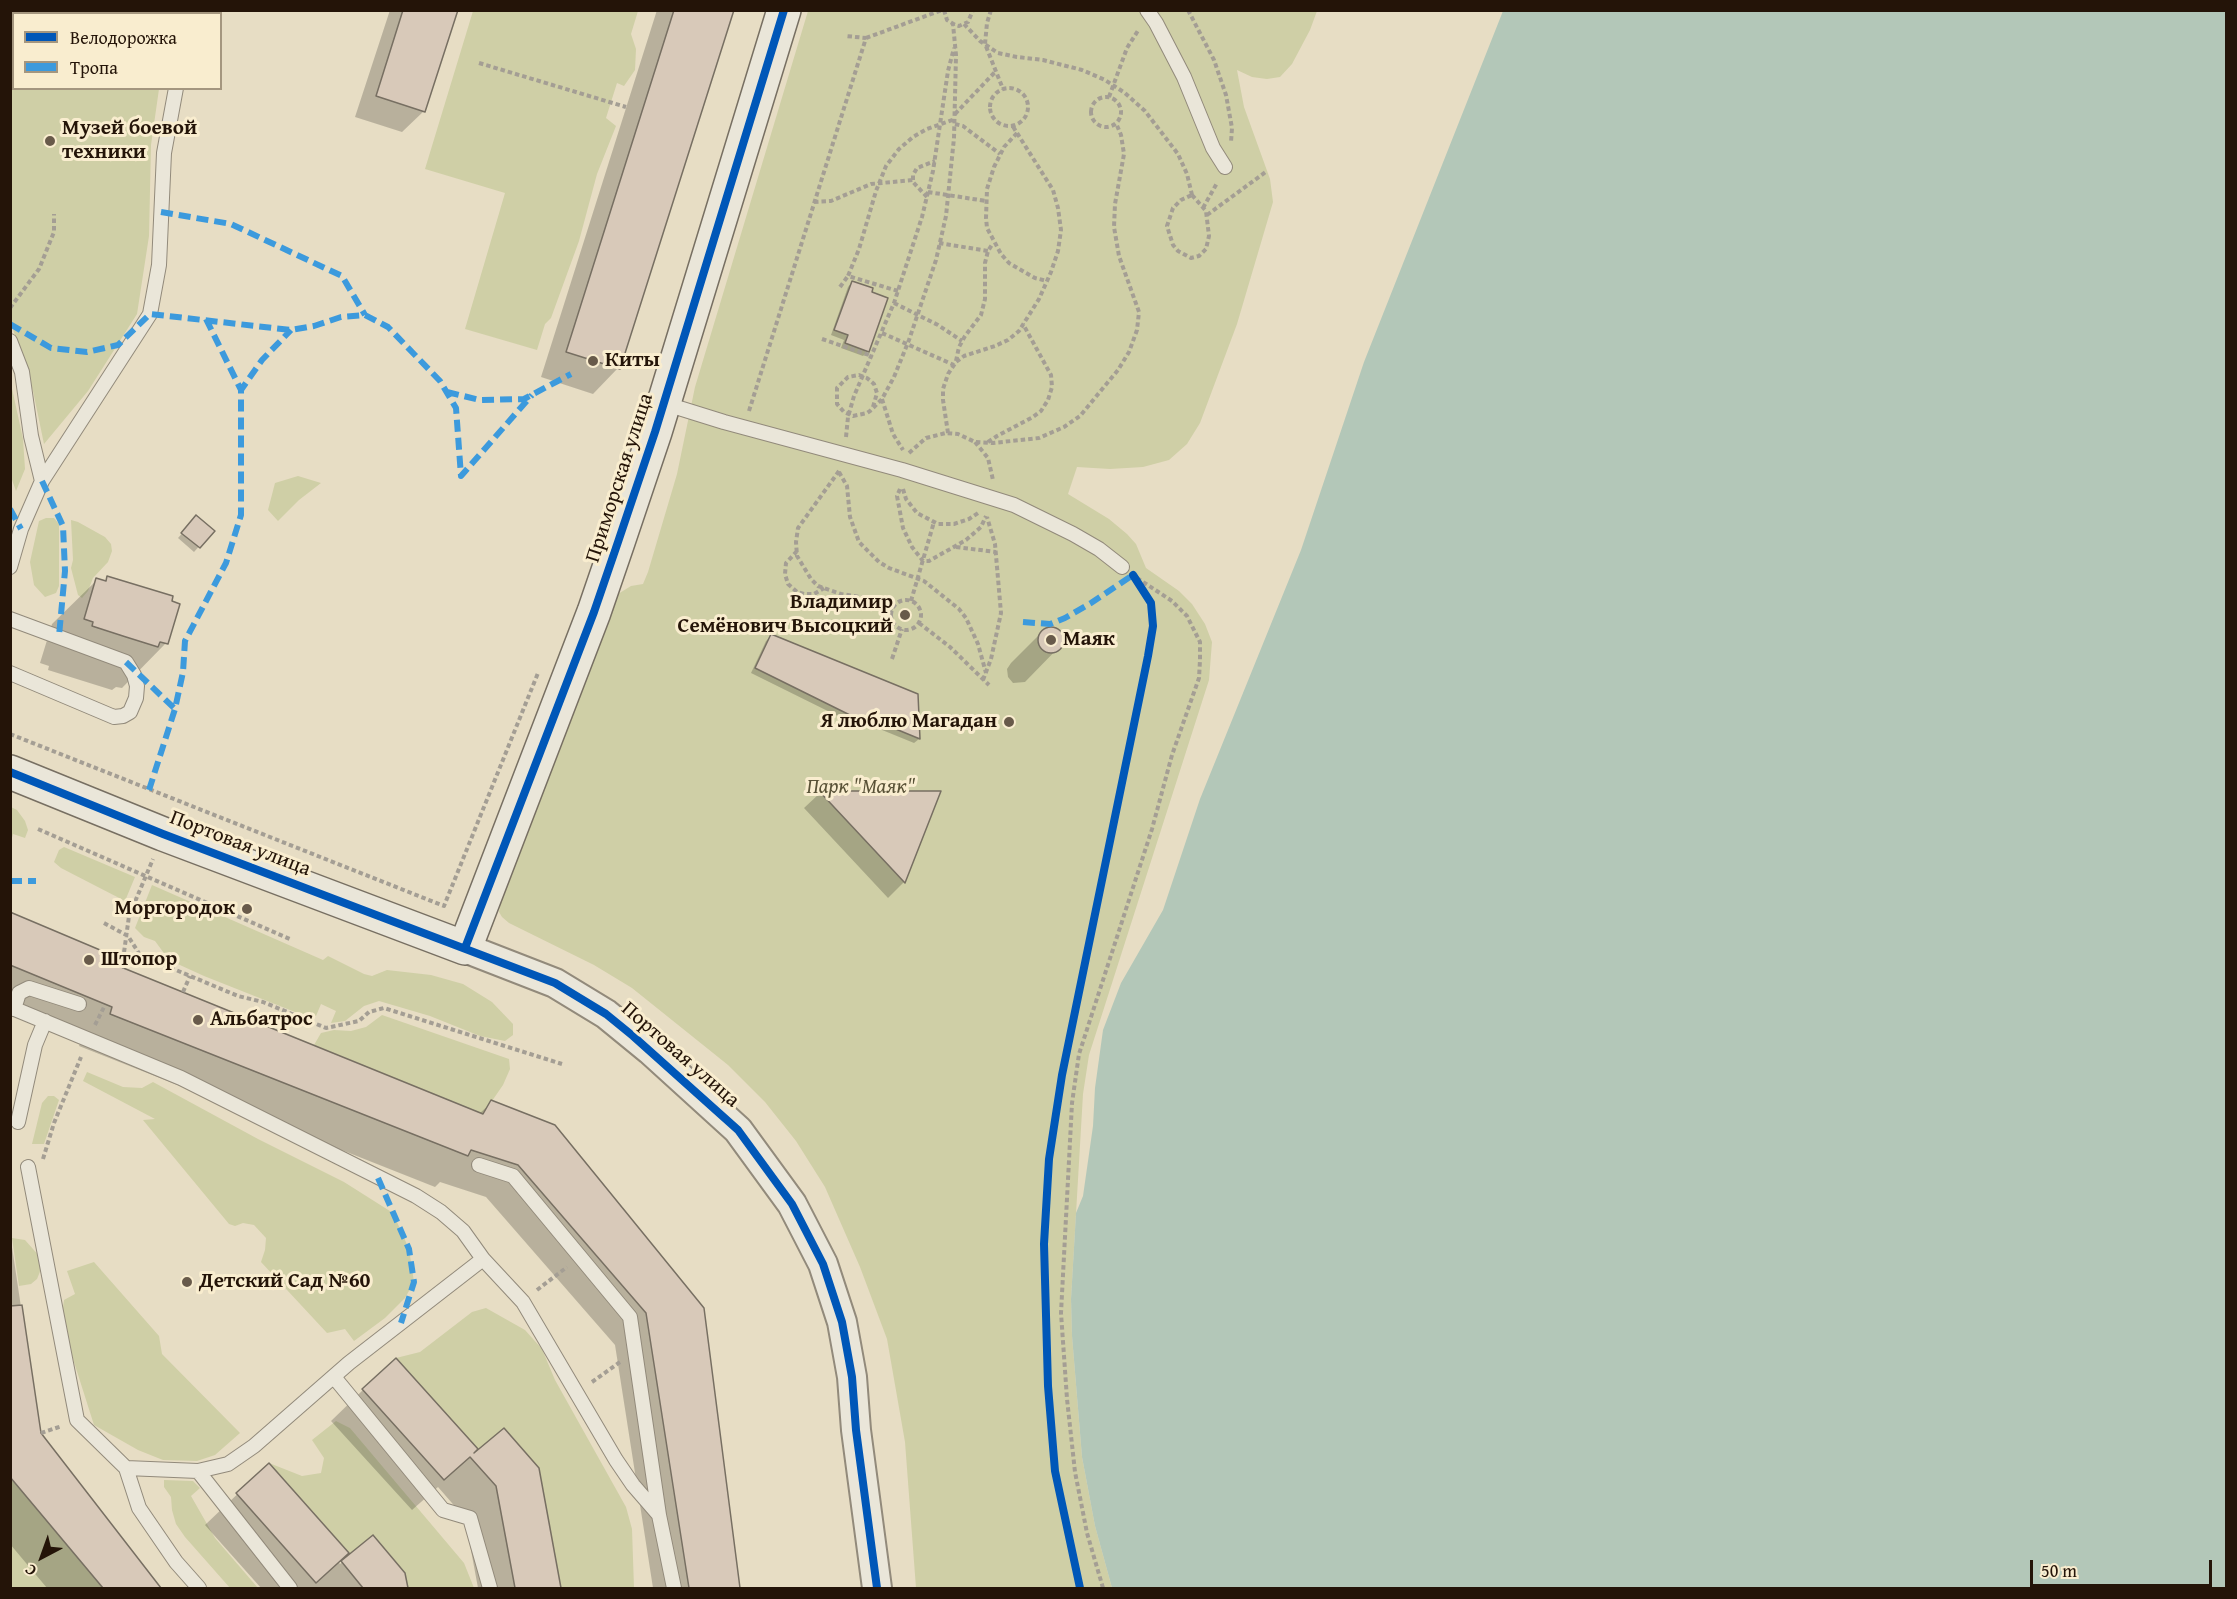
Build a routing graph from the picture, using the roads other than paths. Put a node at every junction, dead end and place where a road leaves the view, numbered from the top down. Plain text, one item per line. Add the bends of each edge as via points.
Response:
1 (784, 10) edge
2 (1145, 17) edge
3 (176, 90) edge
4 (1225, 167) road end
5 (10, 341) edge
6 (663, 403) junction
7 (42, 481) junction
8 (10, 567) edge
9 (1127, 571) road end
10 (10, 619) edge
11 (10, 673) edge
12 (10, 772) edge
13 (465, 948) junction
14 (79, 1005) dead end
15 (12, 1008) edge
16 (45, 1021) junction
17 (18, 1122) dead end
18 (479, 1165) dead end
19 (28, 1167) dead end
20 (483, 1259) junction
21 (334, 1377) junction
22 (126, 1468) junction
23 (198, 1471) junction
24 (659, 1515) junction
25 (199, 1588) edge
26 (290, 1588) edge
27 (490, 1588) edge
28 (674, 1588) edge
29 (877, 1588) edge

1 - 6 street, Приморская улица
2 - 4 lane via 1156,23
3 - 7 lane via 164,153 159,266 150,314
5 - 7 lane via 22,372
6 - 9 lane via 1014,505 1099,549
6 - 13 street, Приморская улица via 594,612
7 - 8 lane
10 - 11 lane via 126,662 134,675 136,698 129,712 114,717
12 - 13 street, Портовая улица
13 - 29 street, Портовая улица via 555,983 606,1014 738,1130 792,1204 823,1264 842,1322
14 - 15 lane via 29,988 19,993
15 - 16 lane
16 - 17 lane via 35,1045
16 - 20 lane via 181,1078 416,1196 463,1231
18 - 24 lane via 513,1176 630,1317
19 - 22 lane via 77,1420
20 - 21 lane
20 - 24 lane via 523,1302 616,1460
21 - 23 lane via 228,1464
21 - 27 lane via 443,1509 470,1518
22 - 23 lane
22 - 25 lane via 139,1508
23 - 26 lane
24 - 28 lane

